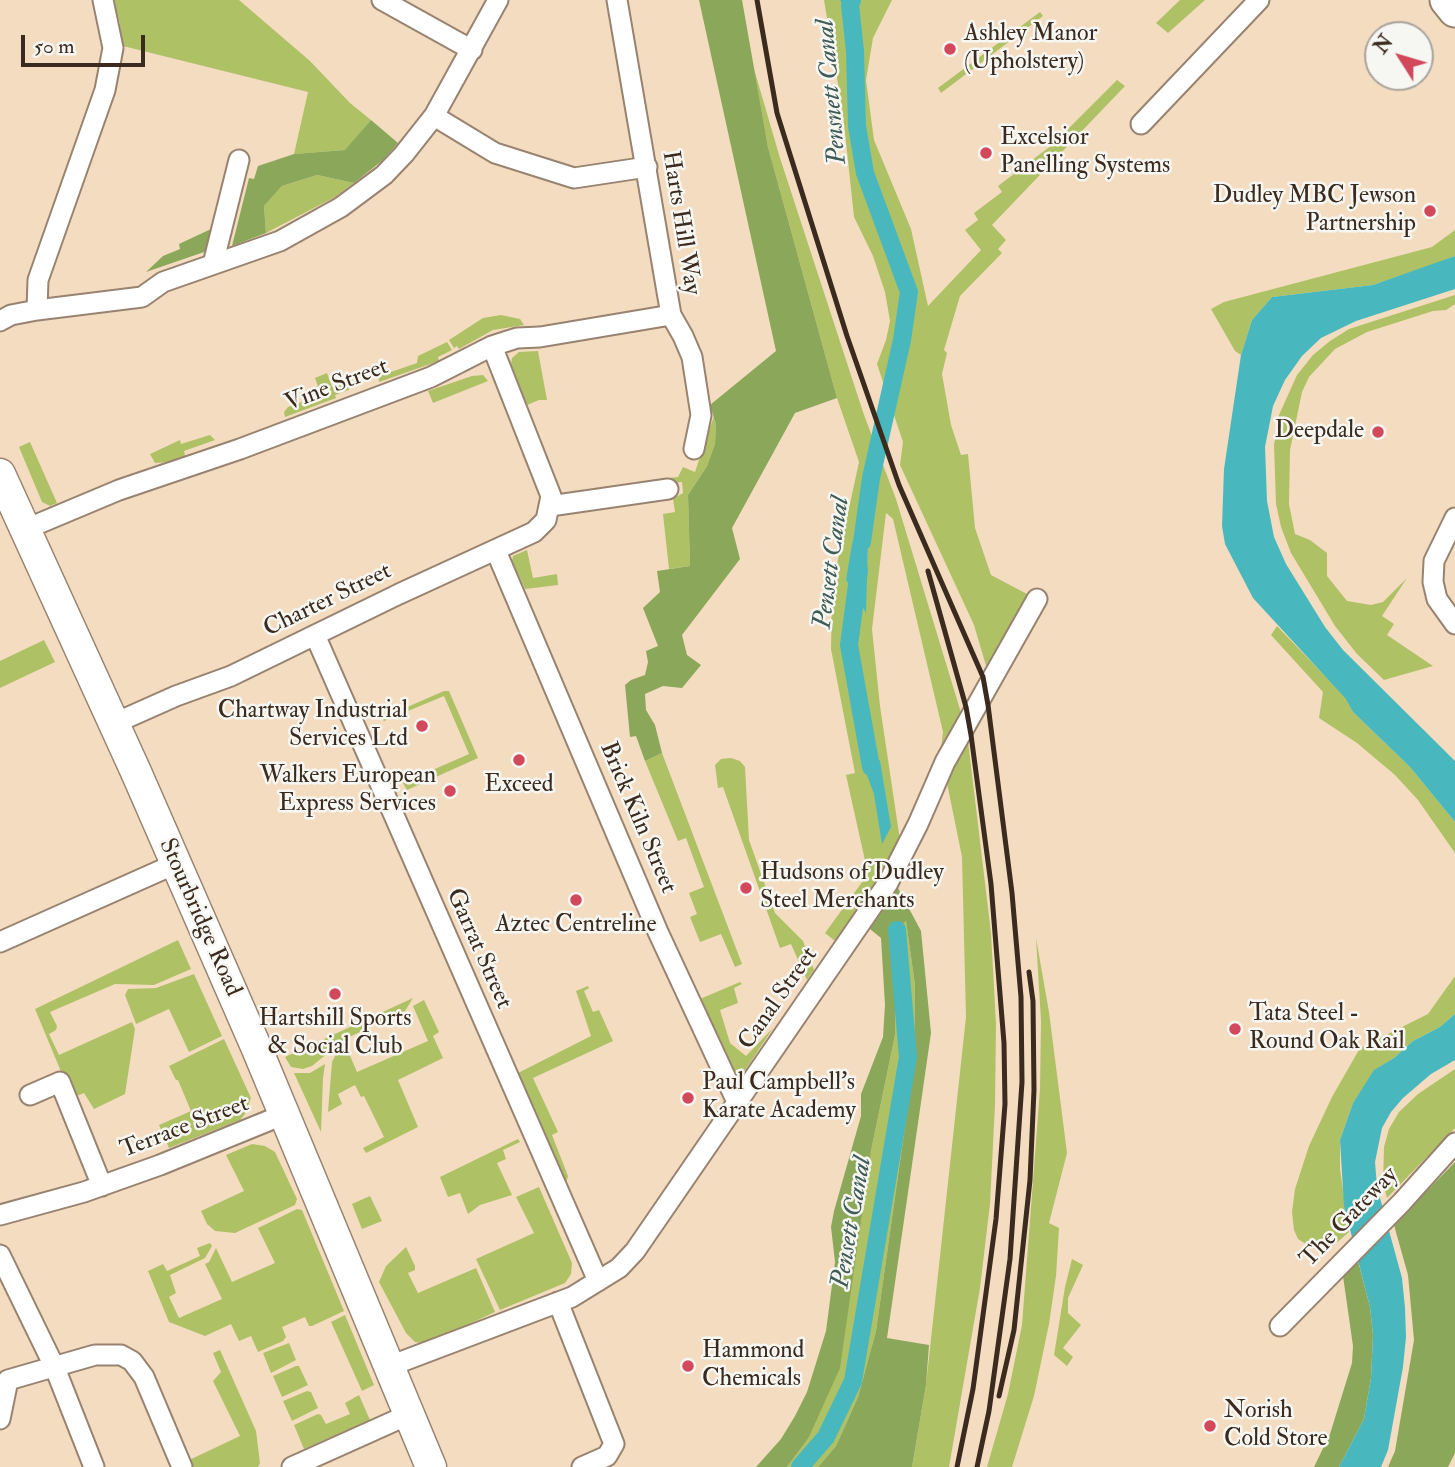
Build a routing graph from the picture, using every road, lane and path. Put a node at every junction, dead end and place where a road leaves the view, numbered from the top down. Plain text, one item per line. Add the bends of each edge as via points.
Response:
1 (103, 0) edge
2 (382, 0) edge
3 (498, 0) edge
4 (617, 0) edge
5 (1259, 0) edge
6 (1447, 0) edge
7 (1455, 10) edge
8 (472, 50) junction
9 (434, 116) junction
10 (1141, 124) dead end
11 (239, 160) dead end
12 (647, 167) junction
13 (213, 264) junction
14 (37, 310) junction
15 (671, 315) junction
16 (0, 321) edge
17 (492, 346) junction
18 (694, 449) dead end
19 (0, 474) edge
20 (668, 489) dead end
21 (550, 506) junction
22 (1455, 518) edge
23 (26, 529) junction
24 (496, 551) junction
25 (1037, 599) dead end
26 (1455, 624) edge
27 (315, 635) junction
28 (113, 724) junction
29 (175, 864) junction
30 (0, 942) edge
31 (30, 1095) dead end
32 (737, 1102) junction
33 (285, 1114) junction
34 (1455, 1143) edge
35 (102, 1185) junction
36 (0, 1215) edge
37 (0, 1255) edge
38 (598, 1281) junction
39 (558, 1302) junction
40 (1280, 1326) dead end
41 (390, 1366) junction
42 (55, 1367) junction
43 (410, 1414) junction
44 (0, 1419) edge
45 (94, 1467) edge
46 (182, 1467) edge
47 (292, 1467) edge
48 (431, 1467) edge
49 (582, 1467) edge

1 - 14 street via 113,48 105,90 38,280
2 - 8 street
3 - 8 street
4 - 12 street, Harts Hill Way
5 - 10 street
6 - 7 highway
8 - 9 street
9 - 12 street via 495,153 574,178
9 - 13 street via 384,175 341,207 280,241
11 - 13 street
12 - 15 street, Harts Hill Way
13 - 14 street via 163,282 142,297
14 - 16 street
15 - 17 street, Vine Street via 517,338
15 - 18 street, Harts Hill Way via 692,357 701,415
17 - 21 street via 551,496
17 - 23 street, Vine Street via 431,377 119,490
19 - 23 main road, Stourbridge Road
20 - 21 street
21 - 24 street, Charter Street via 547,520 534,532
22 - 26 street via 1434,561 1433,582 1437,599
23 - 28 main road, Stourbridge Road
24 - 27 street, Charter Street
24 - 32 street, Brick Kiln Street via 655,924
25 - 32 street, Canal Street via 945,762 888,883
27 - 28 street, Charter Street via 232,676
27 - 38 street, Garrat Street
28 - 29 main road, Stourbridge Road
29 - 30 street
29 - 33 main road, Stourbridge Road
31 - 35 street, Terrace Street via 60,1082
32 - 38 street, Canal Street via 635,1251
33 - 35 street, Terrace Street
33 - 41 main road, Stourbridge Road
34 - 40 street, The Gateway
35 - 36 street, Terrace Street
37 - 42 street
38 - 39 street, Canal Street
39 - 41 street, Canal Street
39 - 49 street via 614,1444 607,1456
41 - 43 main road, Stourbridge Road
42 - 44 street via 8,1380
42 - 45 street
42 - 46 street via 95,1355 121,1355 132,1361 144,1377
43 - 47 street
43 - 48 main road, Stourbridge Road

